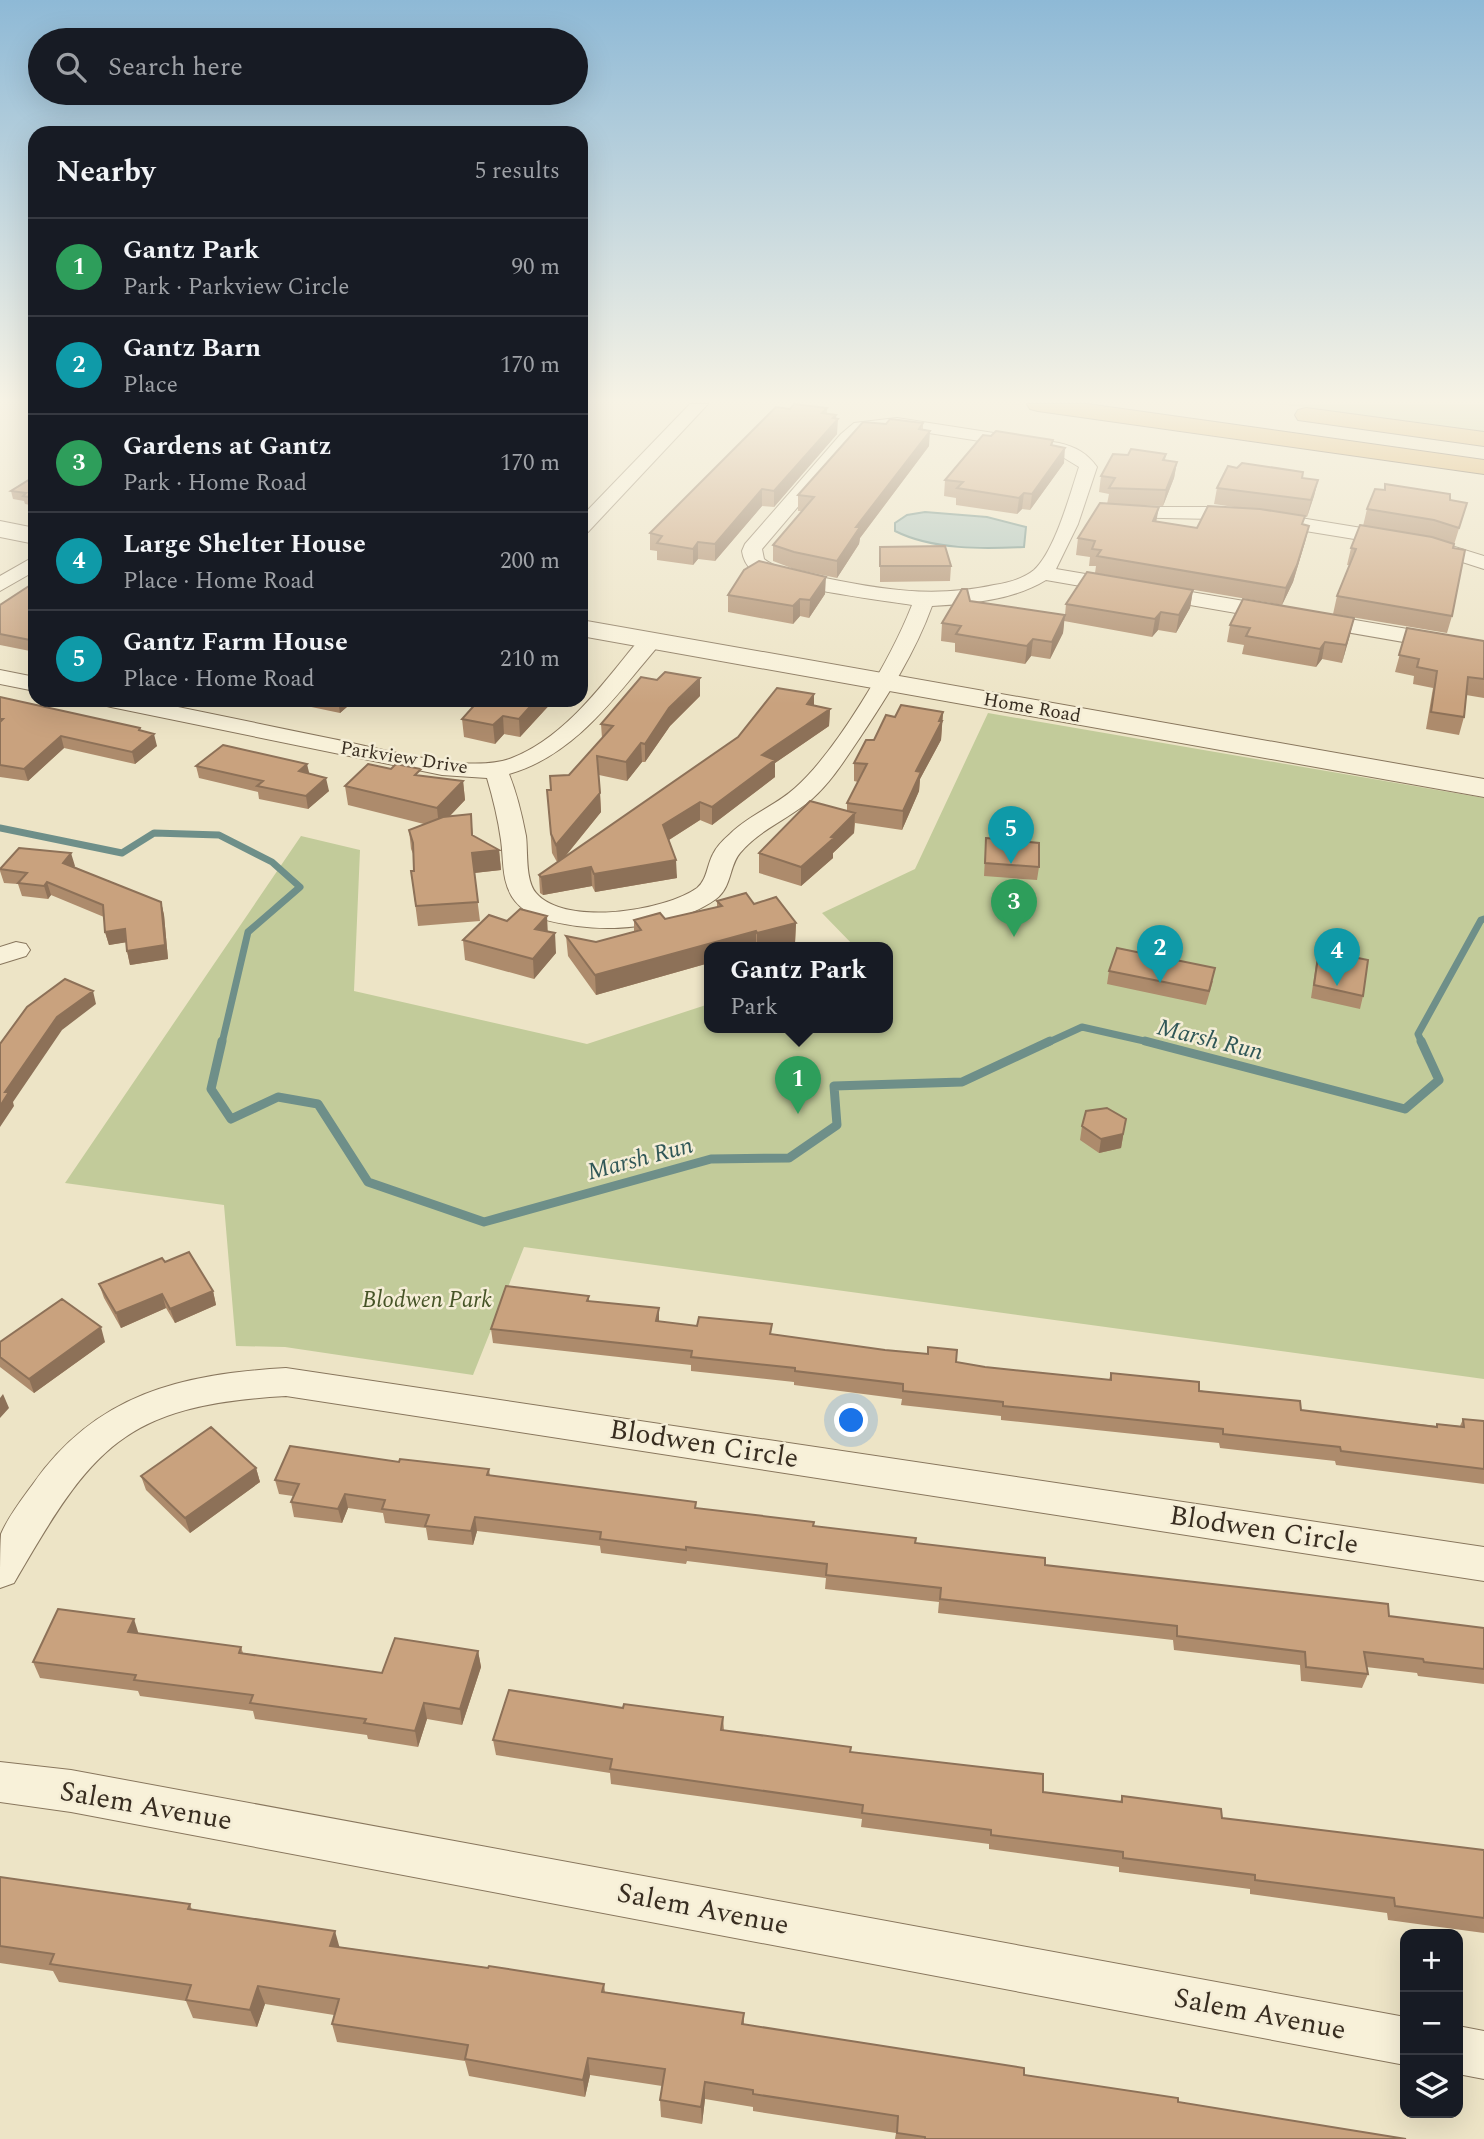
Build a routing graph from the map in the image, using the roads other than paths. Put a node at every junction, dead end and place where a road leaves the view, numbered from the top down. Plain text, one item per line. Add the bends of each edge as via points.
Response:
1 (604, 504) edge
2 (790, 504) edge
3 (1075, 504) edge
4 (1073, 510) junction
5 (588, 521) edge
6 (0, 529) edge
7 (28, 535) edge
8 (1484, 563) edge
9 (28, 567) edge
10 (1042, 573) junction
11 (0, 585) edge
12 (924, 600) junction
13 (588, 629) edge
14 (652, 640) junction
15 (1484, 649) edge
16 (0, 677) edge
17 (28, 683) edge
18 (886, 683) junction
19 (145, 707) edge
20 (496, 770) junction
21 (1484, 788) edge
22 (1484, 1564) edge
23 (0, 1571) edge
24 (0, 1782) edge
25 (1400, 2040) edge
26 (1463, 2051) edge
27 (1484, 2055) edge

1 - 5 street
2 - 12 street via 752,548 757,565 783,575
3 - 4 street
4 - 8 street via 1257,517 1429,545
4 - 10 street
6 - 7 street
9 - 11 street
10 - 12 street via 980,595
10 - 15 street
12 - 18 street
13 - 14 street, Home Road
14 - 18 street, Home Road
14 - 20 street, Parkview Drive via 564,737 536,756
16 - 17 street
18 - 20 street via 803,794 747,831 726,853 710,891 690,905 661,913 581,920 540,910 525,897
18 - 21 street, Home Road
19 - 20 street, Parkview Drive via 442,768
22 - 23 street, Blodwen Circle via 286,1382 193,1390 124,1417 75,1458
24 - 25 street, Salem Avenue via 71,1791
26 - 27 street

